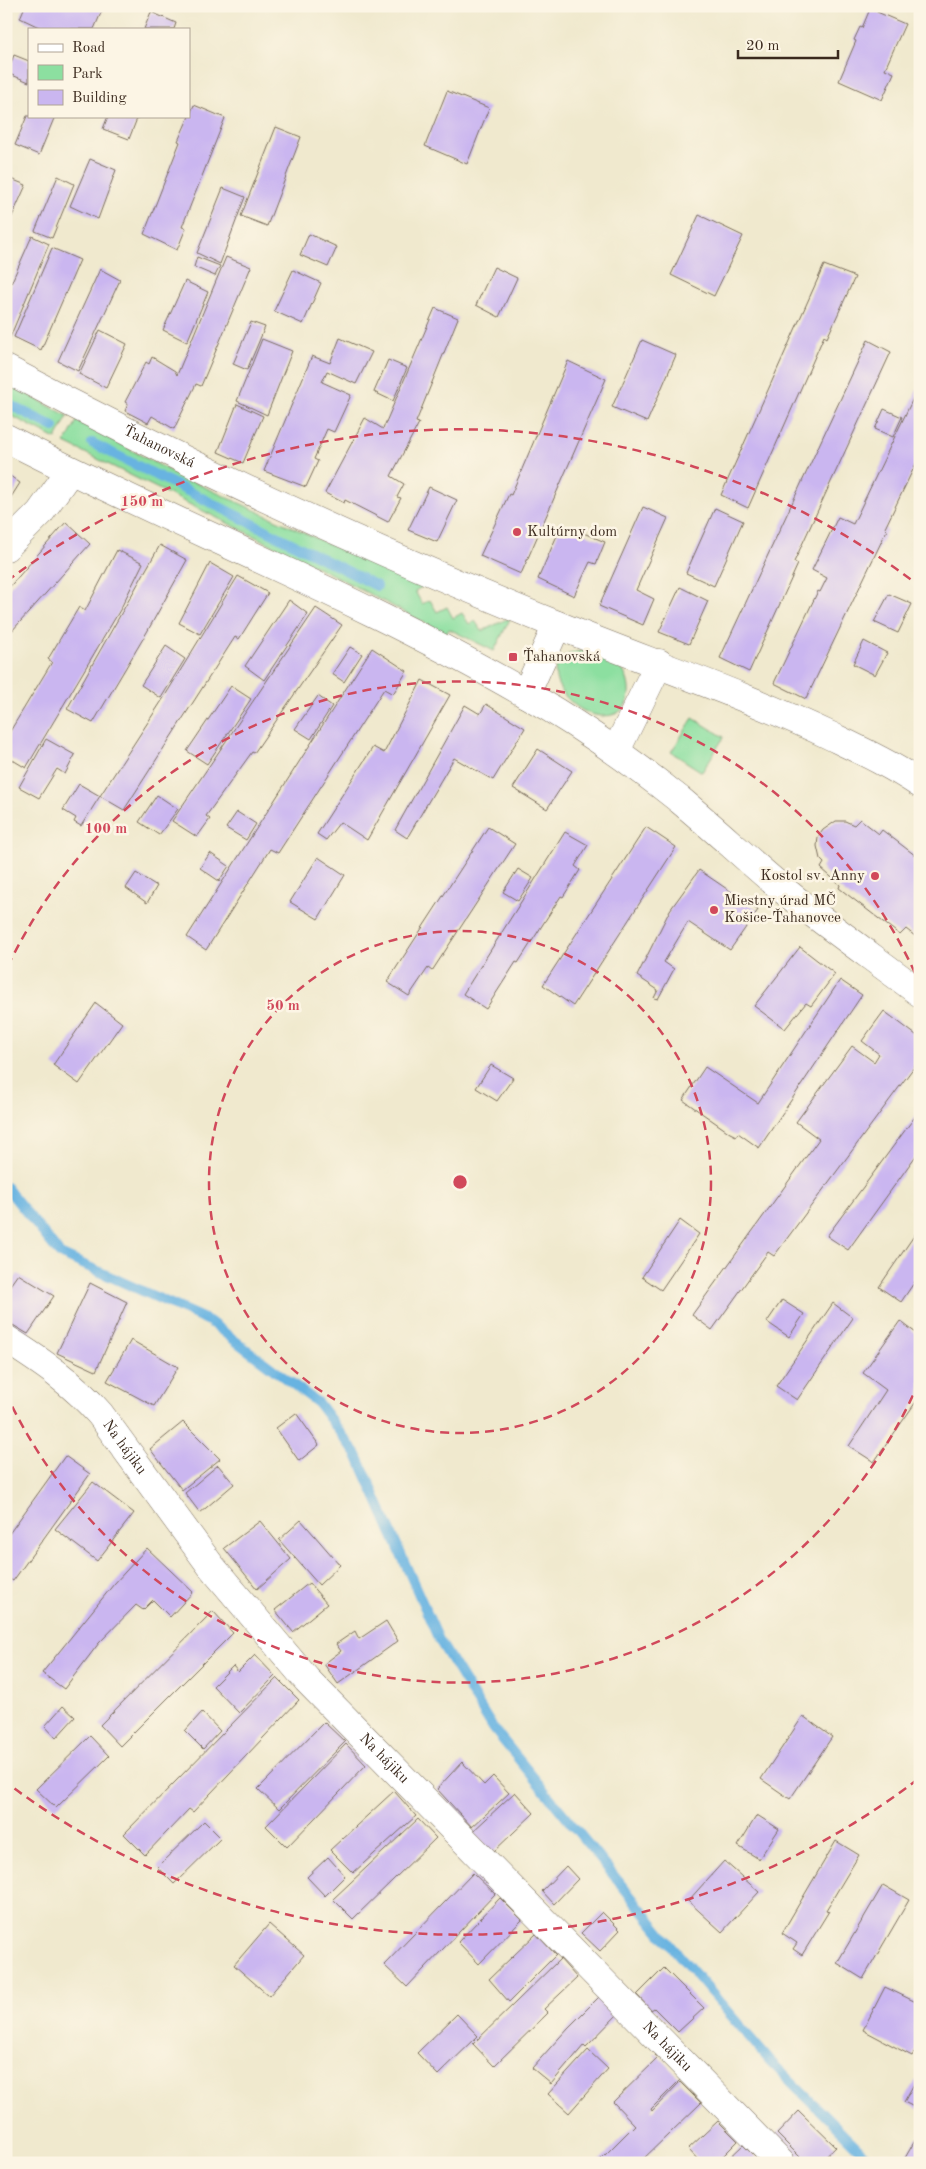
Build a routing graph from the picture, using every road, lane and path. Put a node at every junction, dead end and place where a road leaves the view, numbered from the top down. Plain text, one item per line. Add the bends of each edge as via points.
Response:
1 (6, 369) edge
2 (6, 438) edge
3 (70, 471) junction
4 (6, 547) edge
5 (557, 625) junction
6 (660, 664) junction
7 (526, 694) junction
8 (616, 752) junction
9 (920, 784) edge
10 (920, 993) edge
11 (6, 1339) edge
12 (781, 2163) edge

1 - 5 street, Ťahanovská via 160,448 421,568
2 - 3 street
3 - 4 street via 40,513
3 - 7 street via 395,623
5 - 6 street, Ťahanovská
5 - 7 street
6 - 8 street
6 - 9 street, Ťahanovská via 784,713 896,768
7 - 8 street
8 - 10 street via 680,800 788,893
11 - 12 street, Na hájiku via 58,1372 84,1395 211,1566 307,1680

